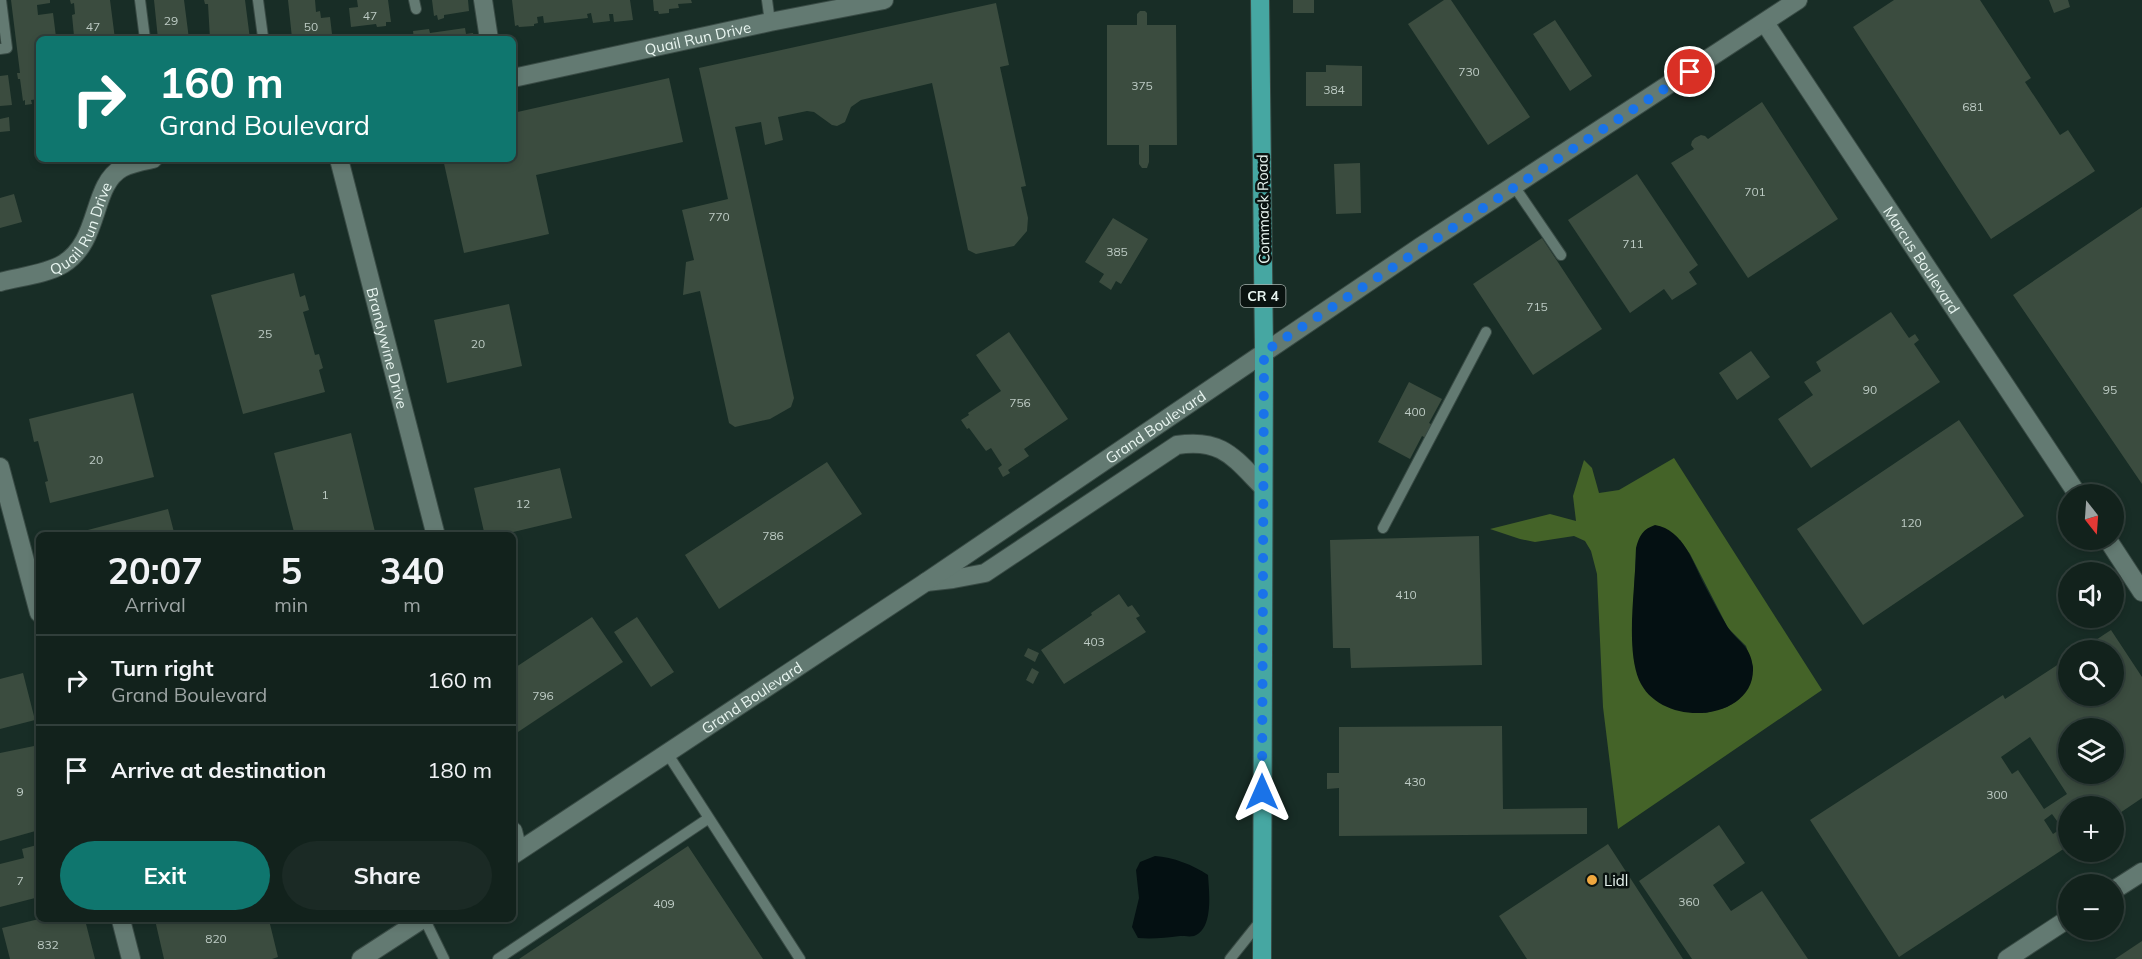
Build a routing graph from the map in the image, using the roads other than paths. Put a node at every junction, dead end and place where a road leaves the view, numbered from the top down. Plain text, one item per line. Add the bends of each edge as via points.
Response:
1 (1, 0) edge
2 (140, 0) edge
3 (258, 0) edge
4 (483, 0) edge
5 (766, 0) edge
6 (1260, 0) edge
7 (1798, 0) edge
8 (871, 1) edge
9 (770, 22) junction
10 (1765, 23) junction
11 (145, 36) edge
12 (263, 36) edge
13 (489, 36) edge
14 (0, 49) edge
15 (516, 77) edge
16 (143, 162) edge
17 (340, 162) edge
18 (1514, 186) junction
19 (1561, 255) dead end
20 (0, 282) edge
21 (1486, 332) dead end
22 (1264, 352) junction
23 (0, 467) edge
24 (2071, 484) edge
25 (1263, 487) junction
26 (1383, 528) dead end
27 (435, 532) edge
28 (2115, 550) edge
29 (926, 582) junction
30 (2142, 592) edge
31 (36, 602) edge
32 (667, 753) junction
33 (709, 818) junction
34 (516, 853) edge
35 (2142, 872) edge
36 (2124, 884) edge
37 (1262, 919) junction
38 (122, 922) edge
39 (420, 922) edge
40 (424, 922) edge
41 (2058, 926) edge
42 (131, 959) edge
43 (361, 959) edge
44 (444, 959) edge
45 (498, 959) edge
46 (800, 959) edge
47 (1230, 959) edge
48 (1262, 959) edge
49 (2007, 959) edge

1 - 14 lane via 7,48
2 - 11 lane
3 - 12 lane
4 - 13 street
5 - 9 lane
6 - 22 main road, Commack Road / CR 4
7 - 10 street, Grand Boulevard
8 - 9 street, Quail Run Drive
9 - 15 street, Quail Run Drive
10 - 18 street, Grand Boulevard
10 - 24 street, Marcus Boulevard
16 - 20 street, Quail Run Drive via 111,176 101,193 87,237 63,264
17 - 27 street, Brandywine Drive
18 - 19 lane
18 - 22 street, Grand Boulevard
21 - 26 lane
22 - 25 main road, Commack Road / CR 4
22 - 29 street, Grand Boulevard
23 - 31 street
25 - 29 street via 1217,447 1177,445 985,573
25 - 37 main road, Commack Road / CR 4
28 - 30 street
29 - 32 street, Grand Boulevard
32 - 33 lane
32 - 34 street, Grand Boulevard
33 - 45 lane
33 - 46 lane
35 - 36 street
37 - 47 lane
37 - 48 main road, Commack Road / CR 4
38 - 42 street
39 - 43 street
40 - 44 lane
41 - 49 street

